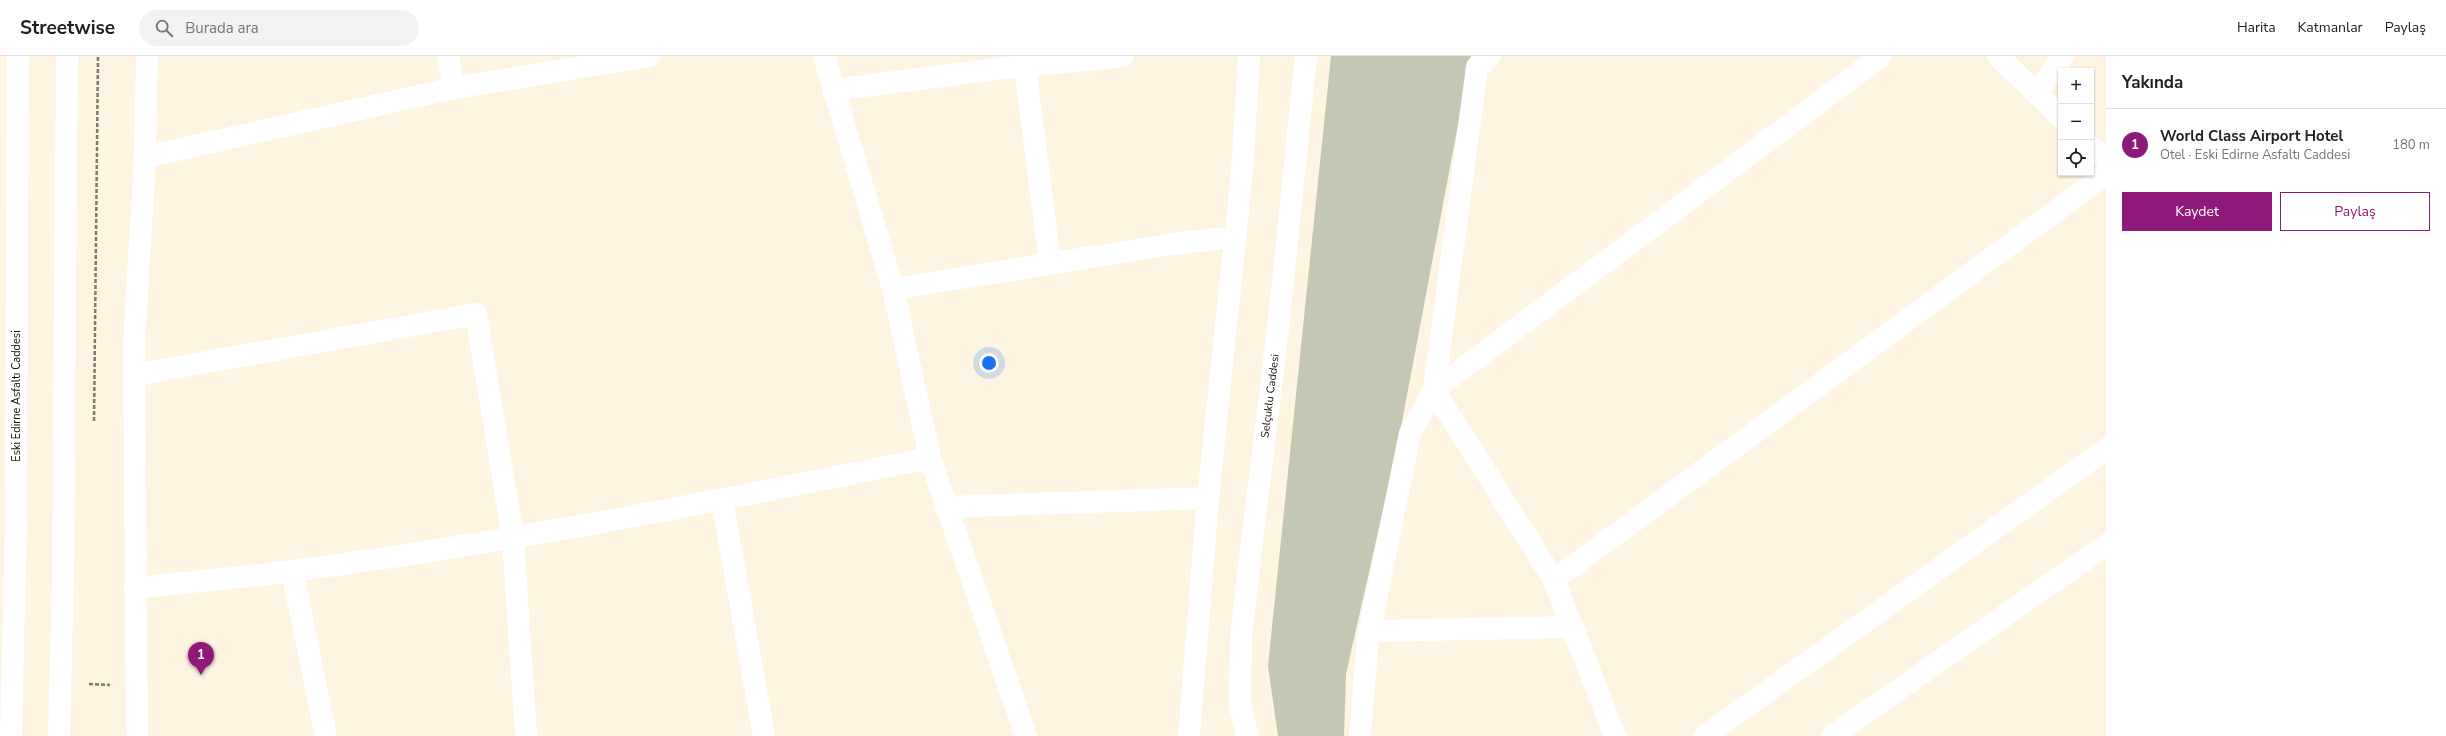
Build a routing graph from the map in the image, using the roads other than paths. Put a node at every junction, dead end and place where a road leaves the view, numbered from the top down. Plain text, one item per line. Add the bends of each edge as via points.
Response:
1 (18, 56) edge
2 (67, 56) edge
3 (147, 56) edge
4 (448, 56) edge
5 (649, 56) edge
6 (824, 56) edge
7 (1123, 56) edge
8 (1249, 56) edge
9 (1306, 56) edge
10 (1490, 56) edge
11 (1881, 56) edge
12 (1998, 56) edge
13 (2062, 56) edge
14 (1011, 63) edge
15 (454, 88) junction
16 (833, 90) junction
17 (2036, 94) junction
18 (2058, 114) edge
19 (2094, 149) edge
20 (145, 157) junction
21 (2106, 160) edge
22 (2106, 174) edge
23 (1233, 237) junction
24 (1050, 263) junction
25 (893, 289) junction
26 (134, 375) junction
27 (1434, 390) junction
28 (2106, 449) edge
29 (930, 458) junction
30 (1208, 498) junction
31 (722, 500) junction
32 (946, 507) junction
33 (513, 538) junction
34 (2106, 545) edge
35 (292, 571) junction
36 (1554, 580) junction
37 (135, 588) junction
38 (1573, 627) junction
39 (1369, 631) junction
40 (11, 736) edge
41 (59, 736) edge
42 (137, 736) edge
43 (326, 736) edge
44 (526, 736) edge
45 (764, 736) edge
46 (1026, 736) edge
47 (1189, 736) edge
48 (1248, 736) edge
49 (1360, 736) edge
50 (1615, 736) edge
51 (1705, 736) edge
52 (1832, 736) edge

1 - 40 main road, Eski Edirne Asfaltı Caddesi via 16,508
2 - 41 main road
3 - 20 main road
4 - 15 main road
5 - 15 main road
6 - 16 main road
7 - 14 main road
8 - 23 main road via 1242,172
9 - 48 main road, Selçuklu Caddesi via 1280,311 1241,634 1240,707
10 - 27 main road via 1477,67
11 - 27 main road
12 - 17 main road
13 - 17 main road
14 - 16 main road
14 - 24 main road
15 - 20 main road
16 - 25 main road
17 - 18 main road
19 - 21 main road
20 - 26 main road
22 - 36 main road
23 - 24 main road
23 - 30 main road
24 - 25 main road
25 - 29 main road
26 - 33 main road via 476,314
26 - 37 main road
27 - 36 main road
27 - 39 main road via 1410,433
28 - 51 main road
29 - 31 main road
29 - 32 main road
30 - 32 main road
30 - 47 main road
31 - 33 main road
31 - 45 main road
32 - 46 main road
33 - 35 main road
33 - 44 main road
34 - 52 main road
35 - 37 main road
35 - 43 main road
36 - 38 main road
37 - 42 main road
38 - 39 main road
38 - 50 main road
39 - 49 main road

